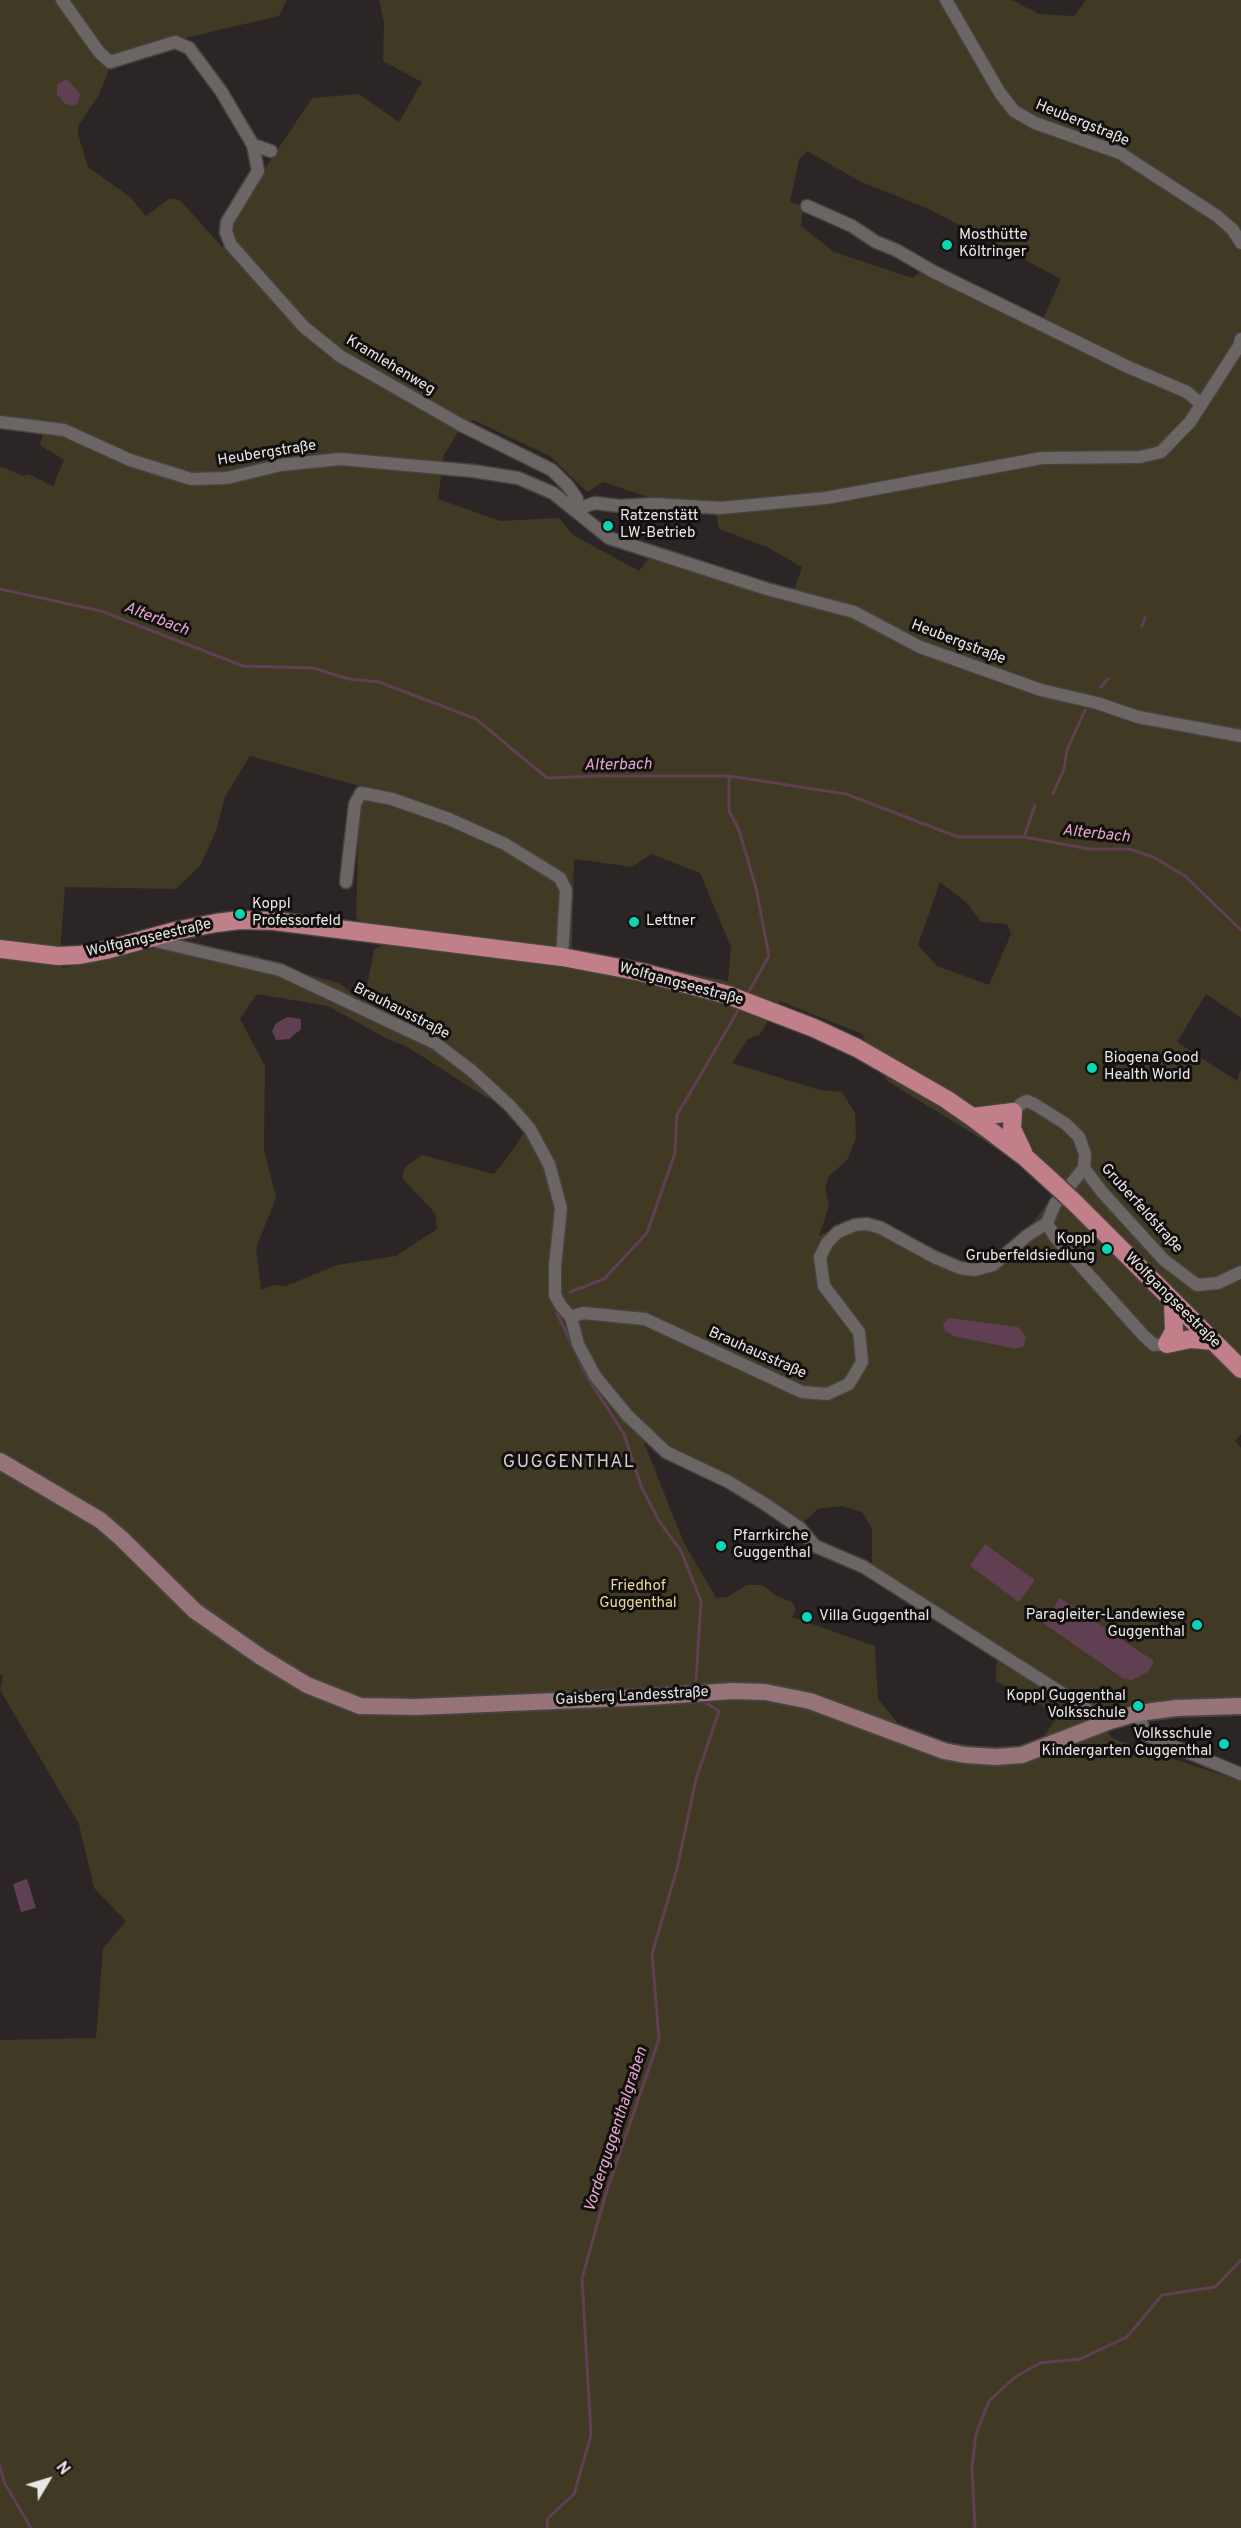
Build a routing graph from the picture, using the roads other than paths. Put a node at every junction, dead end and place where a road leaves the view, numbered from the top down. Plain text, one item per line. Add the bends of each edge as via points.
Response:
1 (62, 0) edge
2 (946, 0) edge
3 (253, 145) junction
4 (271, 151) dead end
5 (807, 206) dead end
6 (1241, 243) edge
7 (1241, 339) edge
8 (1201, 404) junction
9 (0, 422) edge
10 (574, 510) junction
11 (1241, 736) edge
12 (346, 882) dead end
13 (147, 939) junction
14 (0, 949) edge
15 (562, 957) junction
16 (1013, 1112) junction
17 (972, 1117) junction
18 (1024, 1157) junction
19 (1084, 1168) junction
20 (1047, 1223) junction
21 (1241, 1272) edge
22 (1173, 1302) junction
23 (571, 1317) junction
24 (1213, 1341) junction
25 (1167, 1344) junction
26 (1241, 1369) edge
27 (0, 1461) edge
28 (1241, 1706) edge
29 (1138, 1713) junction
30 (1100, 1725) junction
31 (1241, 1774) edge

1 - 3 street, Kramlehenweg via 110,62 175,42 189,48
2 - 6 street, Heubergstraße via 1014,111 1035,123 1120,153 1217,216
3 - 4 street
3 - 10 street, Kramlehenweg via 258,171 227,222 231,245 304,327 340,356 461,425 552,470 577,499
5 - 8 street via 1087,347 1187,392
7 - 8 street
8 - 10 street via 1190,422 1161,452 1140,457 1042,458 826,498 721,508 595,503
9 - 10 street, Heubergstraße via 64,430 130,460 191,479 340,459 518,478 553,493
10 - 11 street, Heubergstraße via 609,538 854,612 920,647 1041,690 1138,717
12 - 15 street via 355,804 361,794 392,799 505,844 560,878 566,890
13 - 14 main road, Wolfgangseestraße via 106,950 58,956
13 - 15 main road, Wolfgangseestraße via 216,923 274,921
13 - 23 street, Brauhausstraße via 280,970 435,1042 472,1071 512,1107 530,1129 549,1164 561,1208 555,1294
15 - 17 main road, Wolfgangseestraße via 641,972 758,1006 857,1048
16 - 17 main road
16 - 18 main road via 1012,1129
16 - 19 street, Gruberfeldstraße via 1027,1101 1066,1124 1083,1145
17 - 18 main road, Wolfgangseestraße
18 - 22 main road, Wolfgangseestraße, bridge
19 - 20 street, Gruberfeldstraße via 1055,1204
19 - 21 street, Gruberfeldstraße via 1164,1260 1197,1285 1218,1283
20 - 23 street, Brauhausstraße via 993,1265 975,1270 934,1257 867,1224 838,1232 820,1257 824,1286 859,1332 862,1362 849,1384 827,1394 802,1392 645,1319 583,1313
20 - 25 street via 1055,1237 1144,1336 1154,1345
22 - 24 main road, Wolfgangseestraße
22 - 25 main road via 1173,1331
23 - 30 street, Brauhausstraße via 578,1344 595,1376 627,1415 666,1452 765,1504 800,1528 815,1546 864,1567 1096,1716
24 - 25 main road via 1191,1339
24 - 26 main road, Wolfgangseestraße
27 - 30 main road, Gaisberg Landesstraße via 107,1526 195,1611 261,1657 307,1685 360,1706 417,1707 749,1691 799,1698 944,1751 996,1757 1022,1755
28 - 29 main road, Gaisberg Landesstraße
29 - 30 main road, Gaisberg Landesstraße
29 - 31 street via 1146,1735

